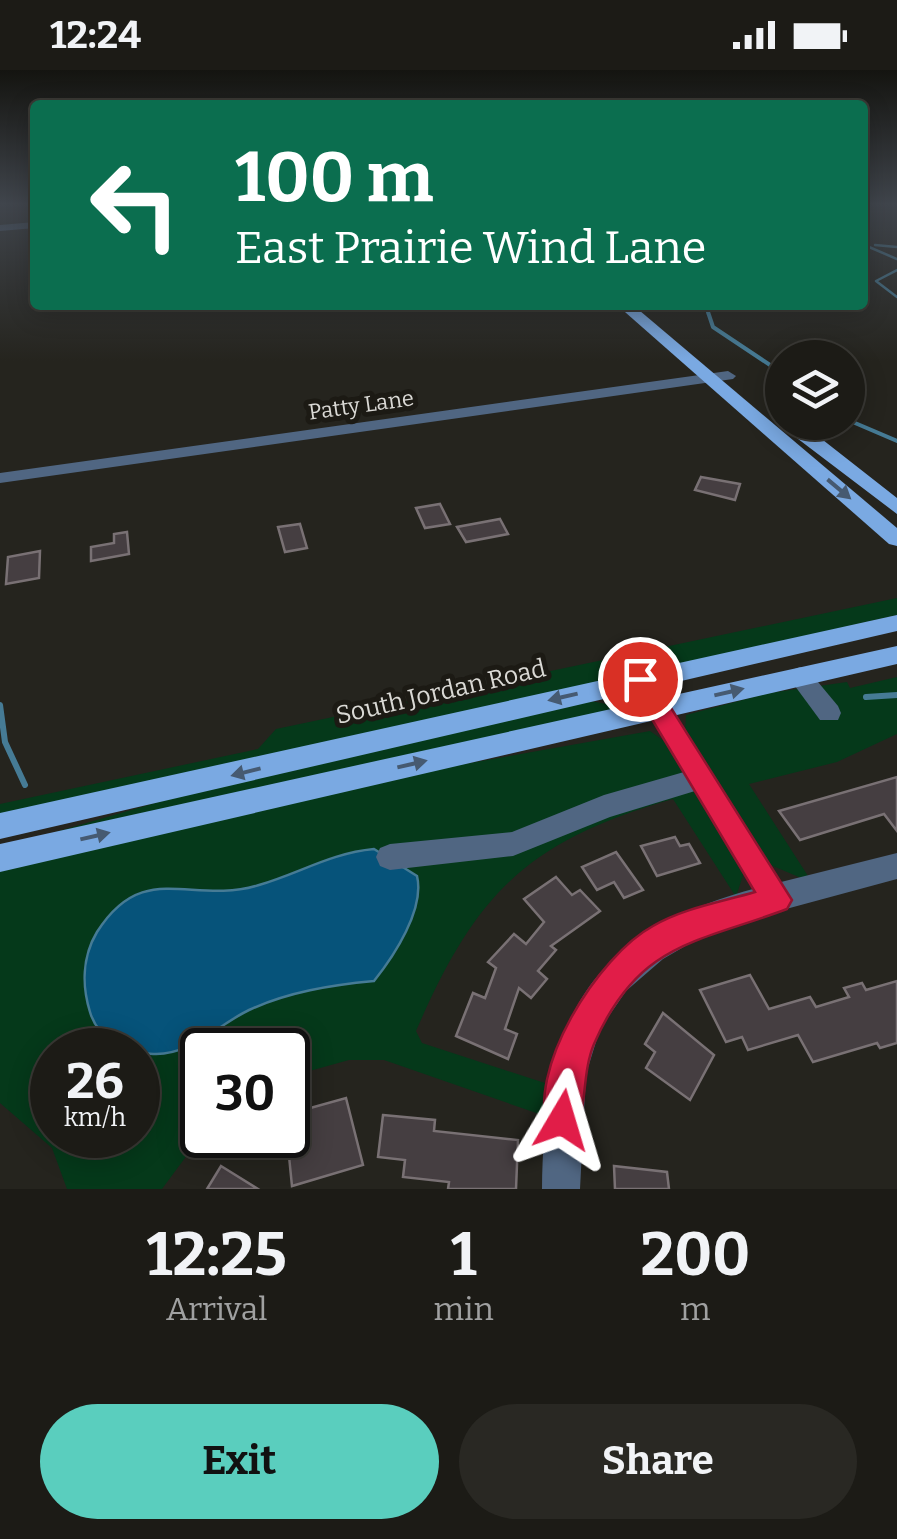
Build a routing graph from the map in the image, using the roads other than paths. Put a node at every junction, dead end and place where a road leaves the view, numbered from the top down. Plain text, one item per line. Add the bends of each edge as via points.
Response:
1 (630, 310) edge
2 (650, 310) edge
3 (728, 376) junction
4 (708, 379) junction
5 (765, 405) edge
6 (810, 440) edge
7 (0, 478) edge
8 (897, 508) edge
9 (897, 539) edge
10 (897, 623) edge
11 (897, 655) edge
12 (800, 676) junction
13 (640, 679) junction
14 (658, 708) junction
15 (829, 712) dead end
16 (701, 778) junction
17 (0, 826) edge
18 (390, 856) dead end
19 (0, 858) edge
20 (897, 866) edge
21 (776, 900) junction
22 (560, 1189) edge

1 - 4 main road
2 - 3 main road
3 - 4 street, Patty Lane
3 - 5 main road
4 - 7 street, Patty Lane
4 -> 9 main road
6 - 8 main road
10 - 13 main road, South Jordan Road
11 - 12 main road
14 -> 12 main road
12 - 15 street
13 - 14 street
13 -> 17 main road, South Jordan Road
14 - 16 street
19 -> 14 main road
16 - 18 street via 604,806 513,844
16 - 21 street
20 - 21 street
21 - 22 street via 660,938 606,988 568,1072

